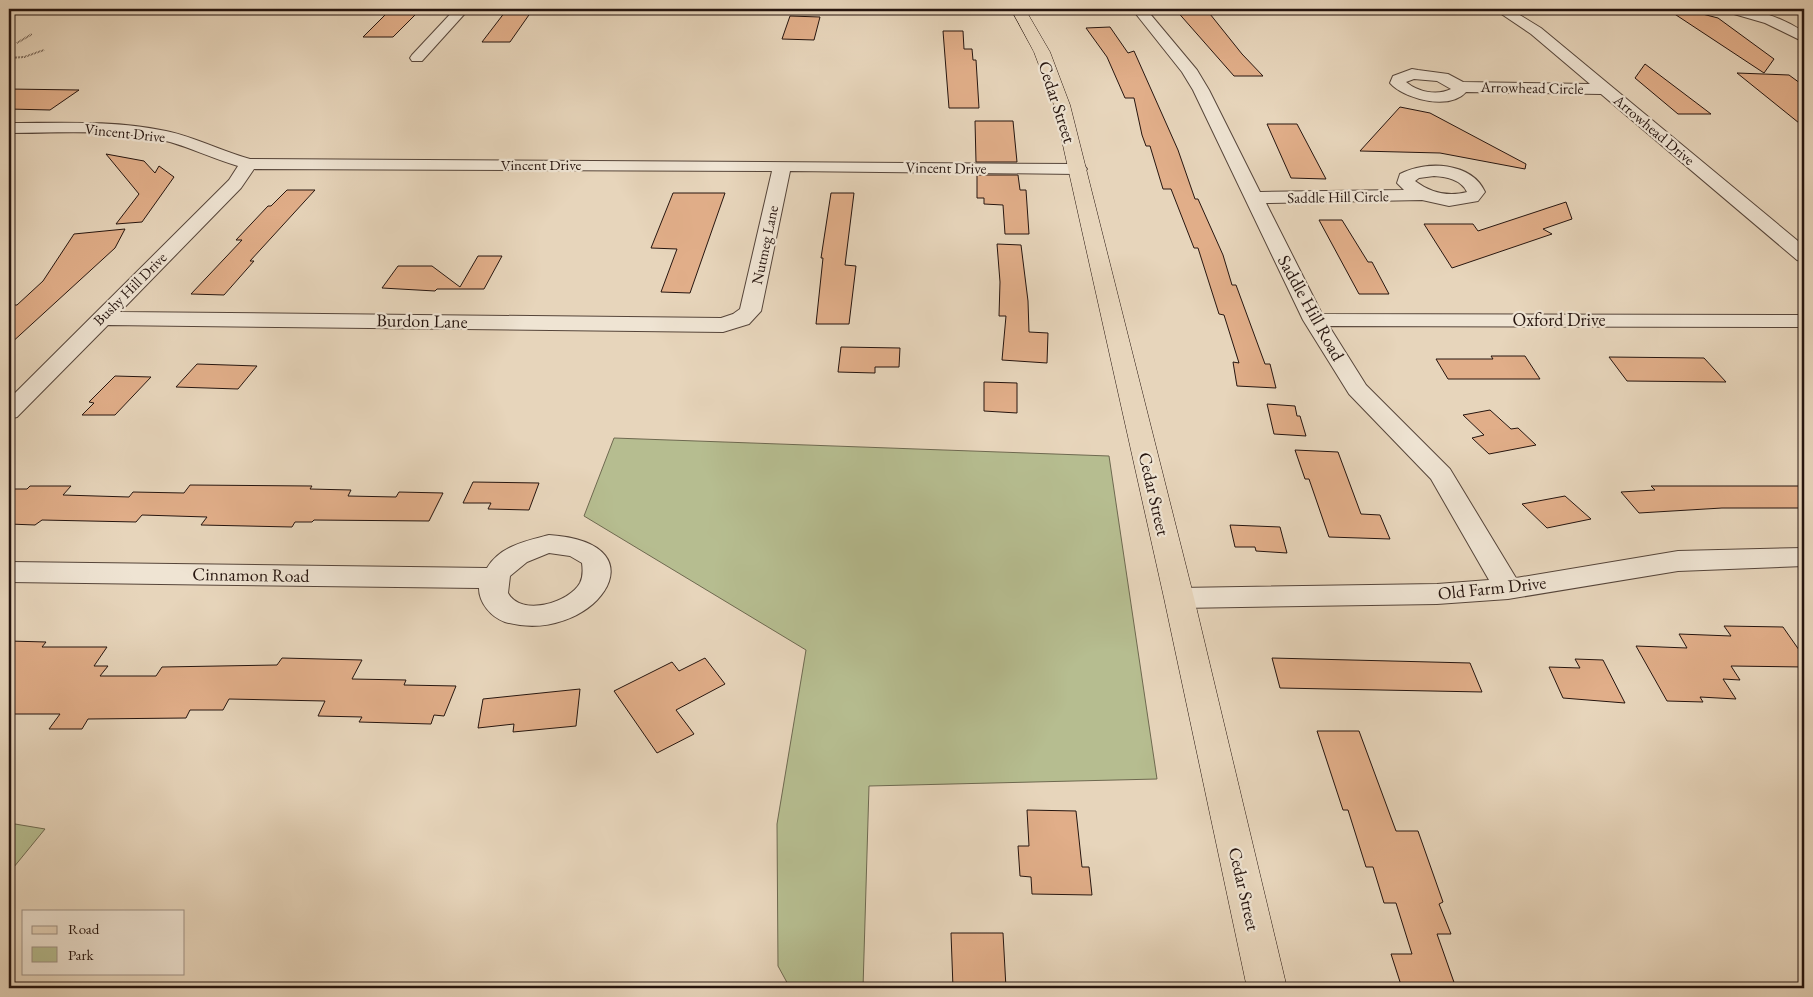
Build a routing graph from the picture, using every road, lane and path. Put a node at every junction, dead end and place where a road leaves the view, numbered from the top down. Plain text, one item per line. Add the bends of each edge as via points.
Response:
1 (462, 9) edge
2 (1018, 9) edge
3 (1139, 9) edge
4 (1501, 9) edge
5 (1732, 9) edge
6 (32, 34) dead end
7 (1804, 38) edge
8 (16, 43) dead end
9 (44, 50) dead end
10 (9, 58) edge
11 (417, 58) dead end
12 (1459, 86) dead end
13 (1606, 89) junction
14 (9, 128) edge
15 (249, 164) junction
16 (782, 166) junction
17 (1078, 170) junction
18 (1422, 194) dead end
19 (1254, 198) junction
20 (1804, 256) edge
21 (102, 318) junction
22 (741, 319) joint
23 (1314, 320) junction
24 (1804, 321) edge
25 (9, 412) edge
26 (1804, 557) edge
27 (9, 572) edge
28 (494, 578) dead end
29 (1508, 589) junction
30 (1179, 598) junction
31 (1267, 988) edge

1 - 11 street
2 - 17 main road, Cedar Street via 1042,52 1062,105
3 - 19 street, Saddle Hill Road via 1189,70
4 - 13 street, Arrowhead Drive via 1536,31
5 - 7 street via 1790,28
6 - 8 path
9 - 10 path
12 - 13 street, Arrowhead Circle
13 - 20 street, Arrowhead Drive
14 - 15 street, Vincent Drive via 104,129 166,136
15 - 16 street, Vincent Drive
15 - 21 street, Bushy Hill Drive via 235,184
16 - 17 street, Vincent Drive
16 - 22 street, Nutmeg Lane via 750,311
17 - 30 main road, Cedar Street
18 - 19 street, Saddle Hill Circle
19 - 23 street, Saddle Hill Road
21 - 22 street, Burdon Lane via 723,324
21 - 25 street, Bushy Hill Drive
23 - 24 street, Oxford Drive
23 - 29 street, Saddle Hill Road via 1357,389 1441,475
26 - 29 street, Old Farm Drive via 1678,561
27 - 28 street, Cinnamon Road
29 - 30 street, Old Farm Drive via 1437,594
30 - 31 main road, Cedar Street

